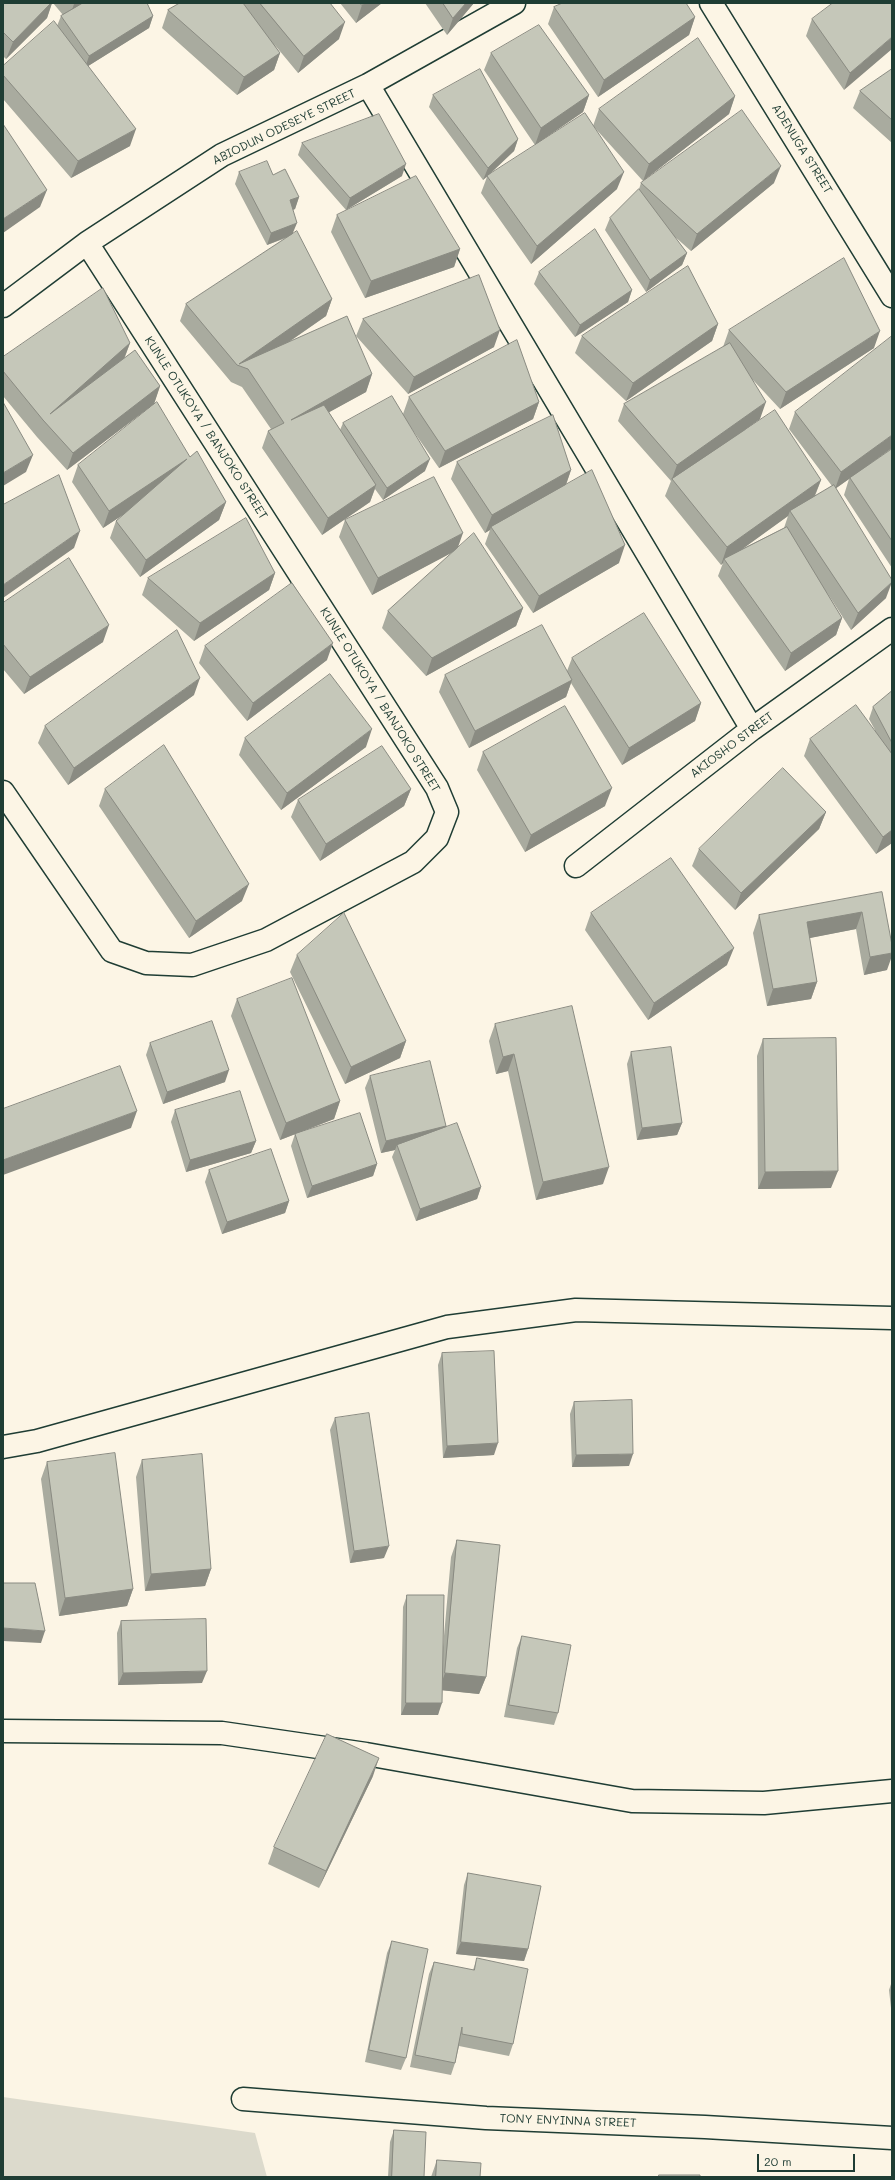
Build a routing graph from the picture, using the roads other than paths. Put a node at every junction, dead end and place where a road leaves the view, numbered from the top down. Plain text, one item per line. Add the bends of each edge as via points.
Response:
1 (514, 3) edge
2 (711, 3) edge
3 (368, 85) junction
4 (87, 243) junction
5 (892, 296) edge
6 (3, 306) edge
7 (892, 629) edge
8 (752, 729) junction
9 (3, 792) edge
10 (576, 866) dead end
11 (892, 1318) edge
12 (3, 1446) edge
13 (3, 1731) edge
14 (892, 1791) edge
15 (243, 2099) dead end
16 (892, 2138) edge

1 - 3 street, ABIODUN ODESEYE STREET
2 - 5 street, ADENUGA STREET
3 - 4 street, ABIODUN ODESEYE STREET via 222,155
3 - 8 street
4 - 6 street, ABIODUN ODESEYE STREET
4 - 9 street, KUNLE OTUKOYA / BANJOKO STREET via 437,788 447,812 437,838 413,862 266,940 192,965 146,963 112,952
7 - 8 street, AKIOSHO STREET
8 - 10 street, AKIOSHO STREET
11 - 12 street via 576,1310 447,1327 37,1441
13 - 14 street via 222,1733 366,1754 632,1801 764,1804
15 - 16 street, TONY ENYINNA STREET via 486,2118 697,2126

